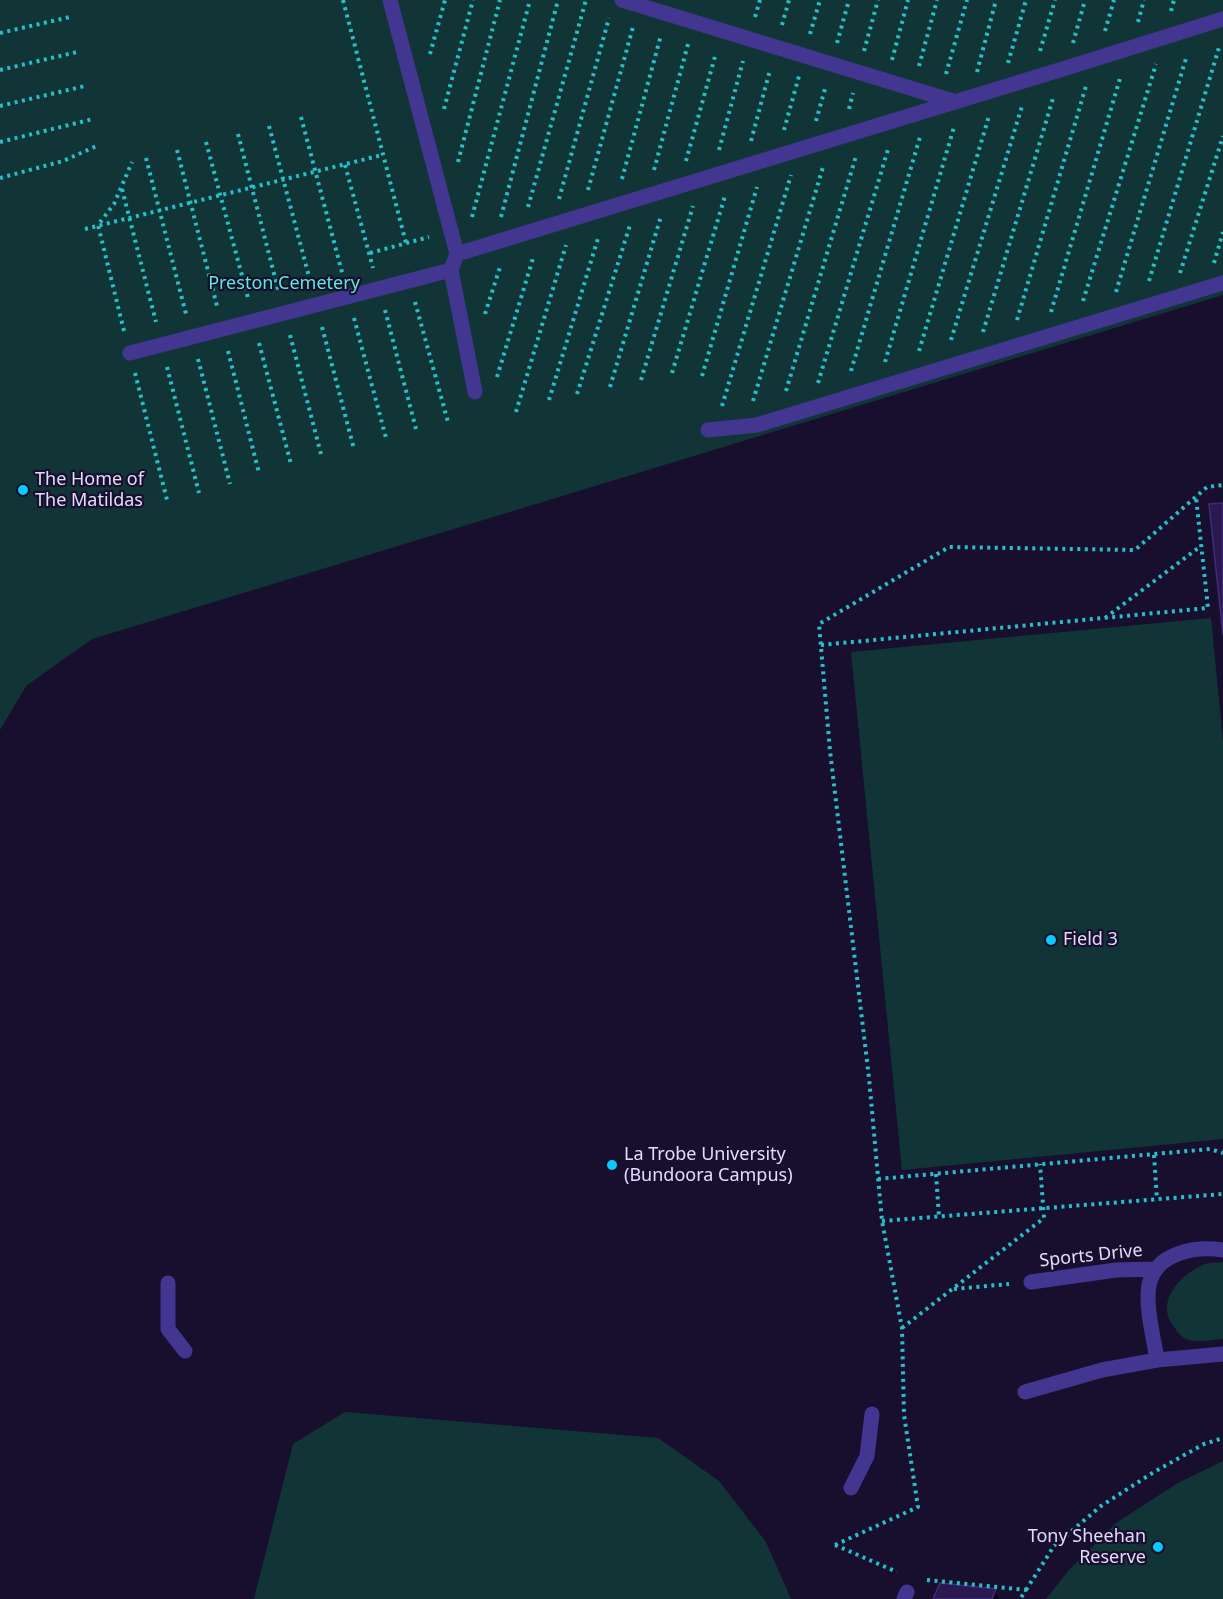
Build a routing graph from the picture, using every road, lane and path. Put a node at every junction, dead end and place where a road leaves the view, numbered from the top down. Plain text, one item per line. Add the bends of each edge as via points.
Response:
1 (343, 0) edge
2 (390, 0) edge
3 (473, 0) edge
4 (500, 0) edge
5 (530, 0) edge
6 (558, 0) edge
7 (586, 0) edge
8 (760, 0) edge
9 (789, 0) edge
10 (908, 0) edge
11 (937, 0) edge
12 (967, 0) edge
13 (996, 0) edge
14 (1026, 0) edge
15 (1055, 0) edge
16 (1085, 0) edge
17 (1144, 0) edge
18 (1174, 0) edge
19 (617, 4) edge
20 (639, 5) junction
21 (667, 13) junction
22 (69, 16) dead end
23 (694, 22) junction
24 (1222, 25) edge
25 (1195, 28) junction
26 (722, 30) junction
27 (0, 33) edge
28 (1164, 38) junction
29 (749, 39) junction
30 (776, 47) junction
31 (1131, 48) junction
32 (77, 52) dead end
33 (1098, 58) junction
34 (1066, 68) junction
35 (0, 70) edge
36 (1033, 78) junction
37 (886, 80) junction
38 (85, 86) dead end
39 (913, 88) junction
40 (999, 89) junction
41 (940, 97) junction
42 (962, 100) junction
43 (0, 106) edge
44 (928, 110) junction
45 (443, 113) dead end
46 (93, 120) dead end
47 (897, 120) junction
48 (269, 126) dead end
49 (864, 130) junction
50 (1223, 136) edge
51 (831, 140) junction
52 (0, 142) edge
53 (99, 145) dead end
54 (796, 151) junction
55 (382, 155) junction
56 (765, 160) junction
57 (132, 162) dead end
58 (457, 168) dead end
59 (739, 168) junction
60 (0, 178) edge
61 (706, 178) junction
62 (283, 180) junction
63 (674, 188) junction
64 (642, 197) junction
65 (611, 207) junction
66 (578, 217) junction
67 (98, 225) junction
68 (547, 226) junction
69 (85, 229) dead end
70 (450, 232) junction
71 (508, 238) junction
72 (406, 243) junction
73 (369, 253) dead end
74 (460, 253) junction
75 (451, 270) junction
76 (409, 281) junction
77 (1223, 283) edge
78 (1172, 299) junction
79 (317, 305) junction
80 (1140, 309) junction
81 (1108, 318) junction
82 (483, 322) dead end
83 (1074, 329) junction
84 (1043, 338) junction
85 (1009, 348) junction
86 (130, 353) dead end
87 (975, 358) junction
88 (943, 368) junction
89 (672, 373) dead end
90 (702, 376) dead end
91 (911, 378) junction
92 (641, 380) dead end
93 (494, 387) dead end
94 (610, 387) dead end
95 (877, 388) junction
96 (476, 392) dead end
97 (577, 394) dead end
98 (842, 399) junction
99 (549, 400) dead end
100 (810, 409) junction
101 (516, 412) dead end
102 (778, 418) junction
103 (448, 422) dead end
104 (745, 426) junction
105 (711, 430) joint
106 (354, 449) dead end
107 (1223, 485) edge
108 (1196, 497) junction
109 (1201, 546) junction
110 (1104, 618) junction
111 (821, 645) junction
112 (1223, 1153) edge
113 (1154, 1155) junction
114 (1040, 1164) junction
115 (936, 1174) junction
116 (878, 1179) junction
117 (1223, 1194) edge
118 (1157, 1200) junction
119 (1043, 1209) junction
120 (939, 1217) junction
121 (882, 1221) junction
122 (1223, 1250) edge
123 (1156, 1269) junction
124 (1031, 1281) joint
125 (168, 1282) dead end
126 (953, 1289) junction
127 (902, 1328) junction
128 (185, 1352) dead end
129 (1223, 1354) edge
130 (1157, 1360) junction
131 (1025, 1392) dead end
132 (872, 1414) dead end
133 (1223, 1438) edge
134 (851, 1488) dead end
135 (904, 1574) dead end
136 (925, 1580) dead end
137 (1026, 1590) junction
138 (1020, 1599) edge

1 - 55 path
2 - 70 lane
3 - 45 path
4 - 58 path
5 - 74 path
6 - 71 path
7 - 71 path
8 - 29 path
9 - 30 path
10 - 37 path
11 - 39 path
12 - 41 path
13 - 42 path
14 - 40 path
15 - 36 path
16 - 34 path
17 - 31 path
18 - 28 path
19 - 20 lane
19 - 68 path
20 - 21 lane
20 - 66 path
21 - 23 lane
21 - 65 path
22 - 27 path
23 - 26 lane
23 - 64 path
24 - 25 lane
24 - 80 path
25 - 28 lane
25 - 81 path
26 - 29 lane
26 - 63 path
28 - 31 lane
28 - 83 path
29 - 30 lane
29 - 61 path
30 - 37 lane
30 - 59 path
31 - 33 lane
31 - 84 path
32 - 35 path
33 - 34 lane
33 - 85 path via 1090,72
34 - 36 lane
34 - 87 path
36 - 40 lane
36 - 88 path
37 - 39 lane
38 - 43 path
39 - 41 lane
40 - 42 lane
40 - 91 path
41 - 42 lane
42 - 44 lane
42 - 95 path
44 - 47 lane
44 - 98 path
46 - 52 path
47 - 49 lane
47 - 100 path
48 - 62 path
49 - 51 lane
49 - 102 path
50 - 78 path
51 - 54 lane
51 - 104 path
53 - 60 path via 63,161
54 - 56 lane
54 - 105 path
55 - 62 path
55 - 72 path
56 - 59 lane
56 - 90 path
57 - 67 path via 114,204
59 - 61 lane
59 - 89 path
61 - 63 lane
61 - 92 path
62 - 67 path
62 - 79 path
63 - 64 lane
63 - 94 path
64 - 65 lane
64 - 97 path
65 - 66 lane
65 - 99 path
66 - 68 lane
66 - 101 path
67 - 69 path
68 - 71 lane
68 - 93 path
70 - 72 path
70 - 74 lane
71 - 74 lane
71 - 82 path
72 - 73 path
74 - 75 lane
75 - 76 lane
75 - 96 lane
76 - 79 lane
76 - 103 path
77 - 78 lane
78 - 80 lane
79 - 86 lane
79 - 106 path
80 - 81 lane
81 - 83 lane
83 - 84 lane
84 - 85 lane
85 - 87 lane
87 - 88 lane
88 - 91 lane
91 - 95 lane
95 - 98 lane
98 - 100 lane
100 - 102 lane
102 - 104 lane
104 - 105 lane
107 - 108 path via 1207,487
108 - 109 path
108 - 111 path via 1135,550 949,547 819,624
109 - 110 path
109 - 110 path via 1208,608
110 - 111 path
111 - 116 path
112 - 113 path via 1210,1149
113 - 114 path
113 - 118 path
114 - 115 path
114 - 119 path
115 - 116 path
115 - 120 path
116 - 121 path
117 - 118 path
118 - 119 path
119 - 120 path
119 - 126 path via 1044,1218
120 - 121 path
121 - 127 path
122 - 123 lane, Sports Drive via 1182,1252
123 - 124 lane, Sports Drive
123 - 130 lane, Sports Drive via 1149,1284 1149,1305
124 - 126 path
125 - 128 lane via 168,1329
126 - 127 path
127 - 135 path via 904,1415 918,1507 835,1545
129 - 130 lane
130 - 131 lane via 1102,1370
132 - 134 lane via 867,1456
133 - 137 path via 1204,1444 1101,1506 1054,1546
136 - 137 path
137 - 138 path

